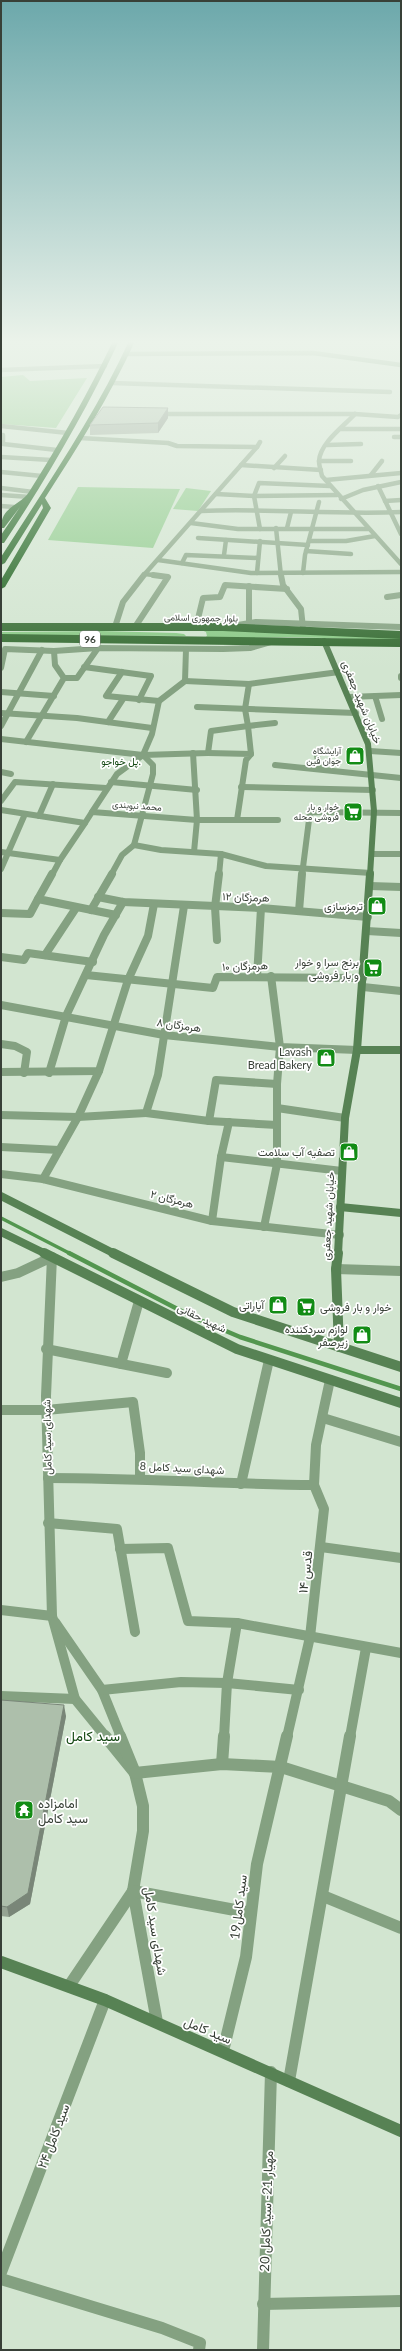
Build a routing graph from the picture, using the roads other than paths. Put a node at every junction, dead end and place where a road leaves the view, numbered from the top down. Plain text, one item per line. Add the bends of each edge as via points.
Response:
1 (57, 450) edge
2 (72, 451) edge
3 (253, 451) edge
4 (324, 451) edge
5 (1, 456) edge
6 (285, 456) dead end
7 (51, 460) junction
8 (319, 461) junction
9 (351, 461) dead end
10 (382, 461) dead end
11 (241, 465) junction
12 (274, 468) junction
13 (321, 470) junction
14 (1, 472) edge
15 (401, 473) edge
16 (371, 475) junction
17 (42, 476) junction
18 (326, 480) junction
19 (401, 482) edge
20 (330, 486) junction
21 (378, 486) junction
22 (1, 488) edge
23 (216, 494) junction
24 (1, 495) edge
25 (30, 496) junction
26 (254, 496) junction
27 (275, 496) junction
28 (339, 497) junction
29 (43, 500) junction
30 (401, 500) edge
31 (385, 501) junction
32 (319, 502) dead end
33 (1, 506) edge
34 (14, 507) junction
35 (258, 510) junction
36 (201, 511) junction
37 (275, 511) junction
38 (291, 512) junction
39 (392, 512) junction
40 (401, 512) edge
41 (318, 513) junction
42 (355, 514) junction
43 (4, 515) edge
44 (191, 523) junction
45 (1, 526) edge
46 (276, 528) junction
47 (287, 528) junction
48 (312, 528) junction
49 (251, 529) junction
50 (260, 529) junction
51 (368, 529) junction
52 (401, 534) edge
53 (375, 536) junction
54 (198, 538) dead end
55 (226, 540) junction
56 (250, 540) junction
57 (1, 541) edge
58 (260, 541) junction
59 (277, 543) junction
60 (307, 546) junction
61 (351, 554) dead end
62 (224, 556) junction
63 (258, 558) junction
64 (158, 560) junction
65 (1, 563) edge
66 (182, 563) junction
67 (401, 564) edge
68 (280, 572) junction
69 (401, 572) edge
70 (257, 573) junction
71 (303, 573) junction
72 (145, 574) junction
73 (249, 586) junction
74 (1, 587) edge
75 (287, 589) junction
76 (401, 595) edge
77 (388, 597) dead end
78 (249, 623) junction
79 (302, 623) junction
80 (1, 627) edge
81 (115, 627) junction
82 (135, 627) junction
83 (196, 627) junction
84 (223, 627) junction
85 (401, 627) edge
86 (304, 631) junction
87 (401, 635) edge
88 (1, 638) edge
89 (14, 638) junction
90 (179, 640) junction
91 (277, 640) junction
92 (324, 640) junction
93 (401, 643) edge
94 (3, 646) edge
95 (98, 648) junction
96 (186, 649) junction
97 (42, 650) junction
98 (54, 651) junction
99 (84, 667) junction
100 (1, 668) edge
101 (122, 672) junction
102 (339, 672) junction
103 (64, 678) junction
104 (185, 681) junction
105 (249, 684) junction
106 (1, 692) edge
107 (20, 693) junction
108 (401, 695) edge
109 (54, 696) junction
110 (374, 696) junction
111 (349, 697) junction
112 (123, 700) junction
113 (139, 700) junction
114 (159, 701) junction
115 (197, 707) dead end
116 (245, 709) junction
117 (356, 713) junction
118 (4, 714) edge
119 (43, 715) junction
120 (382, 719) dead end
121 (108, 722) junction
122 (274, 723) dead end
123 (1, 726) edge
124 (248, 726) junction
125 (152, 728) junction
126 (1, 739) edge
127 (26, 742) junction
128 (370, 751) junction
129 (208, 752) junction
130 (194, 753) junction
131 (401, 753) edge
132 (251, 754) junction
133 (143, 755) junction
134 (317, 755) dead end
135 (275, 765) dead end
136 (319, 768) junction
137 (1, 772) edge
138 (11, 774) dead end
139 (372, 774) junction
140 (401, 778) edge
141 (111, 782) junction
142 (53, 784) junction
143 (149, 786) junction
144 (241, 787) junction
145 (106, 788) junction
146 (197, 790) junction
147 (373, 790) junction
148 (1, 801) edge
149 (1, 810) edge
150 (374, 811) junction
151 (92, 812) junction
152 (401, 813) edge
153 (25, 814) junction
154 (142, 815) junction
155 (39, 816) junction
156 (197, 820) junction
157 (237, 820) junction
158 (278, 820) dead end
159 (85, 823) junction
160 (134, 845) junction
161 (1, 852) edge
162 (8, 852) junction
163 (194, 852) junction
164 (221, 854) junction
165 (372, 854) junction
166 (401, 854) edge
167 (60, 860) junction
168 (302, 868) junction
169 (1, 869) edge
170 (371, 873) junction
171 (370, 886) junction
172 (401, 887) edge
173 (98, 898) junction
174 (38, 900) junction
175 (122, 902) junction
176 (154, 904) junction
177 (184, 906) junction
178 (216, 907) junction
179 (76, 908) junction
180 (261, 908) junction
181 (91, 910) junction
182 (299, 911) junction
183 (1, 913) edge
184 (116, 915) junction
185 (368, 917) junction
186 (367, 931) junction
187 (401, 933) edge
188 (217, 940) dead end
189 (45, 955) junction
190 (1, 957) edge
191 (92, 962) junction
192 (86, 975) junction
193 (271, 976) junction
194 (257, 977) junction
195 (364, 978) junction
196 (128, 980) junction
197 (170, 985) junction
198 (363, 987) junction
199 (401, 991) edge
200 (1, 1005) edge
201 (66, 1016) junction
202 (113, 1025) junction
203 (164, 1035) junction
204 (1, 1044) edge
205 (280, 1047) junction
206 (357, 1050) junction
207 (401, 1050) edge
208 (99, 1071) junction
209 (1, 1072) edge
210 (24, 1073) junction
211 (49, 1073) junction
212 (277, 1084) junction
213 (277, 1108) junction
214 (146, 1113) junction
215 (1, 1115) edge
216 (78, 1117) junction
217 (345, 1118) junction
218 (209, 1121) junction
219 (229, 1122) junction
220 (277, 1125) junction
221 (1, 1147) edge
222 (59, 1150) junction
223 (222, 1157) junction
224 (277, 1164) junction
225 (342, 1171) junction
226 (1, 1174) edge
227 (43, 1179) junction
228 (1, 1196) edge
229 (340, 1207) junction
230 (401, 1213) edge
231 (212, 1220) junction
232 (264, 1227) junction
233 (1, 1232) edge
234 (340, 1235) junction
235 (52, 1258) junction
236 (336, 1269) junction
237 (401, 1271) edge
238 (1, 1277) edge
239 (139, 1301) junction
240 (339, 1347) junction
241 (46, 1349) junction
242 (269, 1360) junction
243 (121, 1364) junction
244 (401, 1367) edge
245 (167, 1373) dead end
246 (330, 1380) junction
247 (401, 1403) edge
248 (1, 1410) edge
249 (46, 1410) junction
250 (323, 1418) junction
251 (401, 1442) edge
252 (48, 1478) junction
253 (140, 1478) junction
254 (241, 1484) junction
255 (314, 1485) junction
256 (48, 1523) junction
257 (321, 1547) junction
258 (120, 1549) junction
259 (401, 1558) edge
260 (1, 1610) edge
261 (52, 1616) junction
262 (237, 1623) junction
263 (136, 1632) dead end
264 (310, 1637) junction
265 (366, 1648) junction
266 (401, 1653) edge
267 (227, 1683) junction
268 (102, 1690) junction
269 (299, 1690) junction
270 (1, 1696) edge
271 (74, 1699) junction
272 (222, 1764) junction
273 (281, 1767) junction
274 (135, 1773) junction
275 (342, 1786) junction
276 (401, 1810) edge
277 (133, 1891) junction
278 (323, 1896) junction
279 (251, 1913) junction
280 (401, 1928) edge
281 (1, 1962) edge
282 (69, 1986) junction
283 (105, 2000) junction
284 (157, 2022) junction
285 (223, 2051) junction
286 (271, 2072) junction
287 (289, 2081) junction
288 (401, 2131) edge
289 (1, 2272) edge
290 (1, 2279) edge
291 (401, 2301) edge
292 (263, 2304) junction
293 (199, 2350) edge
294 (263, 2350) edge

1 - 7 highway
2 - 29 highway
3 - 11 street
4 - 8 street
5 - 7 street
6 - 12 street
7 - 17 highway
8 - 9 street
8 - 13 street
10 - 16 street
11 - 12 street
11 - 23 street
12 - 13 street
13 - 18 street
14 - 17 street
15 - 16 street
16 - 18 street
17 - 25 highway
18 - 20 street
19 - 21 street
20 - 26 street via 260,483
20 - 28 street
21 - 28 street
21 - 31 street
22 - 25 street
23 - 26 street
23 - 36 street
24 - 25 street
25 - 34 highway
25 - 57 highway
26 - 27 street
26 - 35 street
27 - 28 street via 288,494
27 - 37 street
28 - 42 street
29 - 65 highway
29 - 74 highway via 47,508
30 - 31 street
31 - 39 street
32 - 41 street
33 - 34 street
34 - 43 highway
35 - 36 street
35 - 37 street
35 - 50 street
36 - 44 street
37 - 38 street
38 - 41 street
38 - 47 street
39 - 40 street
39 - 42 street
39 - 52 street
41 - 42 street
41 - 48 street
42 - 51 street
43 - 45 highway
44 - 49 street
44 - 64 street
46 - 47 street
46 - 50 street
46 - 59 street
47 - 48 street
48 - 51 street
48 - 60 street
49 - 50 street
49 - 56 street
51 - 53 street
53 - 60 street
53 - 67 street
54 - 55 street
55 - 56 street
55 - 62 street
56 - 58 street
58 - 59 street
58 - 63 street
59 - 60 street
59 - 68 street
60 - 61 street
60 - 71 street
62 - 63 street
62 - 66 street via 186,555
63 - 70 street
64 - 66 street
64 - 72 street
66 - 70 street
68 - 70 street
68 - 71 street
68 - 75 street via 283,586
69 - 71 street
72 - 81 street via 123,602
72 - 82 street via 168,577
73 - 75 street
73 - 78 street
73 - 83 street via 225,585 220,597 203,598
75 - 79 street via 301,609
76 - 77 street
78 - 79 street
78 - 84 street
79 - 85 street
79 - 86 street
80 - 81 main road, بلوار جمهوری اسلامی / 96
81 - 82 main road, بلوار جمهوری اسلامی / 96
82 - 83 main road, بلوار جمهوری اسلامی
82 - 90 main road, 96 via 190,631 194,634 193,637
83 - 84 main road, بلوار جمهوری اسلامی
84 - 86 main road, بلوار جمهوری اسلامی
86 - 87 main road, بلوار جمهوری اسلامی
88 - 89 main road, بلوار جمهوری اسلامی / 96
89 - 90 main road, بلوار جمهوری اسلامی / 96
89 - 94 main road
90 - 91 main road, بلوار جمهوری اسلامی
91 - 92 main road, بلوار جمهوری اسلامی
91 - 96 street via 250,648
92 - 93 main road, بلوار جمهوری اسلامی
92 - 102 main road, خیابان شهید جعفری
94 - 97 street
94 - 100 street
95 - 96 street
95 - 98 street
95 - 99 street
96 - 104 street
97 - 98 street
97 - 107 street
98 - 103 street via 55,664
99 - 101 street
99 - 103 street via 77,678
101 - 112 street via 106,696
101 - 113 street via 151,676
102 - 105 street
102 - 111 main road, خیابان شهید جعفری
103 - 109 street
104 - 105 street
104 - 114 street
105 - 116 street
106 - 107 street
107 - 109 street
107 - 118 street
108 - 110 street
109 - 119 street
110 - 111 street
110 - 120 street
111 - 117 main road, خیابان شهید جعفری
112 - 113 street
112 - 121 street
113 - 114 street
114 - 125 street
115 - 116 street
116 - 117 street
116 - 124 street
117 - 128 main road, خیابان شهید جعفری
118 - 119 street
118 - 123 street
119 - 121 street
119 - 127 street
121 - 125 street
122 - 124 street
124 - 129 street via 211,731
124 - 132 street
125 - 133 street
126 - 127 street
127 - 133 street
128 - 131 street
128 - 139 main road, خیابان شهید جعفری
129 - 130 street
129 - 132 street
130 - 133 street
130 - 146 street
132 - 144 street via 246,760
133 - 141 street via 117,774
133 - 143 street via 153,765
134 - 136 street
135 - 136 street
136 - 139 street
137 - 138 street
139 - 140 street
139 - 147 main road, خیابان شهید جعفری
141 - 143 street
141 - 145 street
142 - 145 street
142 - 148 street via 15,782
142 - 155 street
143 - 146 street
143 - 154 street
144 - 147 street
144 - 157 street
145 - 151 street
146 - 156 street
147 - 150 main road, خیابان شهید جعفری
149 - 153 street
150 - 152 street
150 - 165 main road, خیابان شهید جعفری
150 - 168 street via 310,812
151 - 154 street, محمد نبوبندی
151 - 159 street
153 - 155 street
153 - 162 street
154 - 156 street, محمد نبوبندی
154 - 160 street
155 - 159 street
156 - 157 street, محمد نبوبندی
156 - 163 street
157 - 158 street, محمد نبوبندی
159 - 167 street
160 - 163 street
160 - 173 street via 122,855
161 - 162 street
162 - 167 street
162 - 169 street
163 - 164 street
164 - 168 street via 266,866
164 - 178 street
165 - 166 street
165 - 170 main road, خیابان شهید جعفری
167 - 174 street
168 - 170 street
168 - 182 street
170 - 171 main road, خیابان شهید جعفری
171 - 172 street
171 - 185 main road, خیابان شهید جعفری
173 - 175 street, هرمزگان ۱۲
173 - 181 street
174 - 179 street
174 - 183 street via 30,914
175 - 176 street, هرمزگان ۱۲
175 - 184 street
176 - 177 street, هرمزگان ۱۲
176 - 196 street via 148,936
177 - 178 street, هرمزگان ۱۲
177 - 197 street
178 - 180 street, هرمزگان ۱۲
178 - 188 street
179 - 181 street
179 - 189 street
180 - 182 street, هرمزگان ۱۲
180 - 194 street
181 - 184 street
182 - 185 street, هرمزگان ۱۲
184 - 191 street
185 - 186 main road, خیابان شهید جعفری
186 - 187 street
186 - 195 main road, خیابان شهید جعفری
189 - 190 street via 28,953 24,960
189 - 191 street
191 - 192 street
192 - 196 street, هرمزگان ۱۰
192 - 201 street
193 - 194 street, هرمزگان ۱۰
193 - 195 street, هرمزگان ۱۰
193 - 205 street
194 - 197 street, هرمزگان ۱۰ via 217,977 212,988
195 - 198 main road, خیابان شهید جعفری
196 - 197 street, هرمزگان ۱۰
196 - 202 street
197 - 203 street
198 - 199 street
198 - 206 main road, خیابان شهید جعفری
200 - 201 street, هرمزگان ۸
201 - 202 street, هرمزگان ۸
201 - 211 street
202 - 203 street, هرمزگان ۸
202 - 208 street
203 - 205 street, هرمزگان ۸
203 - 214 street via 158,1074
204 - 210 street via 15,1046 27,1052
205 - 206 street, هرمزگان ۸
205 - 212 street
206 - 207 main road
206 - 217 main road, خیابان شهید جعفری
208 - 211 street
208 - 216 street
209 - 210 street
210 - 211 street
212 - 213 street
212 - 218 street via 216,1080
213 - 217 street
213 - 220 street
214 - 216 street
214 - 218 street
215 - 216 street
216 - 222 street
217 - 225 main road, خیابان شهید جعفری
218 - 219 street
219 - 220 street
219 - 223 street
220 - 224 street
221 - 222 street
222 - 227 street
223 - 224 street
223 - 231 street
224 - 225 street
224 - 232 street
225 - 229 main road, خیابان شهید جعفری
226 - 227 street, هرمزگان ۲
227 - 231 street, هرمزگان ۲
228 - 240 main road, شهید حقانی via 164,1280 233,1312
229 - 230 main road
229 - 234 main road, خیابان شهید جعفری
231 - 232 street, هرمزگان ۲
232 - 234 street, هرمزگان ۲
233 - 235 main road, شهید حقانی
234 - 236 main road, خیابان شهید جعفری
235 - 238 street via 18,1273
235 - 239 main road, شهید حقانی
235 - 241 street, شهدای سید کامل
236 - 237 street
236 - 240 main road, خیابان شهید جعفری
239 - 242 main road, شهید حقانی via 238,1349
239 - 243 street
240 - 244 main road, شهید حقانی
241 - 243 street
241 - 249 street, شهدای سید کامل
242 - 246 main road, شهید حقانی
242 - 254 street
243 - 245 street
246 - 247 main road, شهید حقانی
246 - 250 street, قدس ۱۴
248 - 249 street
249 - 252 street, شهدای سید کامل
249 - 253 street via 133,1402 140,1453
250 - 251 street
250 - 255 street, قدس ۱۴ via 316,1445
252 - 253 street, شهدای سید کامل 8
252 - 256 street, شهدای سید کامل
253 - 254 street, شهدای سید کامل 8
254 - 255 street, شهدای سید کامل 8
255 - 257 street, قدس ۱۴ via 324,1509
256 - 258 street via 117,1529
256 - 261 street, شهدای سید کامل
257 - 259 street
257 - 264 street, قدس ۱۴
258 - 262 street via 168,1548 188,1621
258 - 263 street
260 - 261 street
261 - 268 street, شهدای سید کامل
261 - 271 street, شهدای سید کامل
262 - 264 street
262 - 267 street
264 - 265 street
264 - 269 street, قدس ۱۴
265 - 266 street
265 - 275 street
267 - 268 street via 181,1682
267 - 269 street
267 - 272 street
268 - 274 street, شهدای سید کامل
269 - 273 street, قدس ۱۴
270 - 271 street
271 - 274 street, شهدای سید کامل
272 - 273 street
272 - 274 street
273 - 275 street
273 - 279 street, سید کامل19 via 257,1864
274 - 277 street, شهدای سید کامل via 143,1806 143,1831
275 - 276 street via 390,1801
275 - 278 street
277 - 279 street
277 - 282 street
277 - 284 street, شهدای سید کامل
278 - 280 street
278 - 287 street
279 - 285 street, سید کامل19 via 246,1957
281 - 282 main road, سید کامل
282 - 283 main road, سید کامل
283 - 284 main road, سید کامل
283 - 289 street, سید کامل ۲۴
284 - 285 main road, سید کامل
285 - 286 main road, سید کامل
286 - 287 main road, سید کامل
286 - 292 street, مهیار 21- سید کامل 20
287 - 288 main road, سید کامل
290 - 293 street via 162,2328 200,2343
291 - 292 street
292 - 294 street, مهیار 21- سید کامل 20

